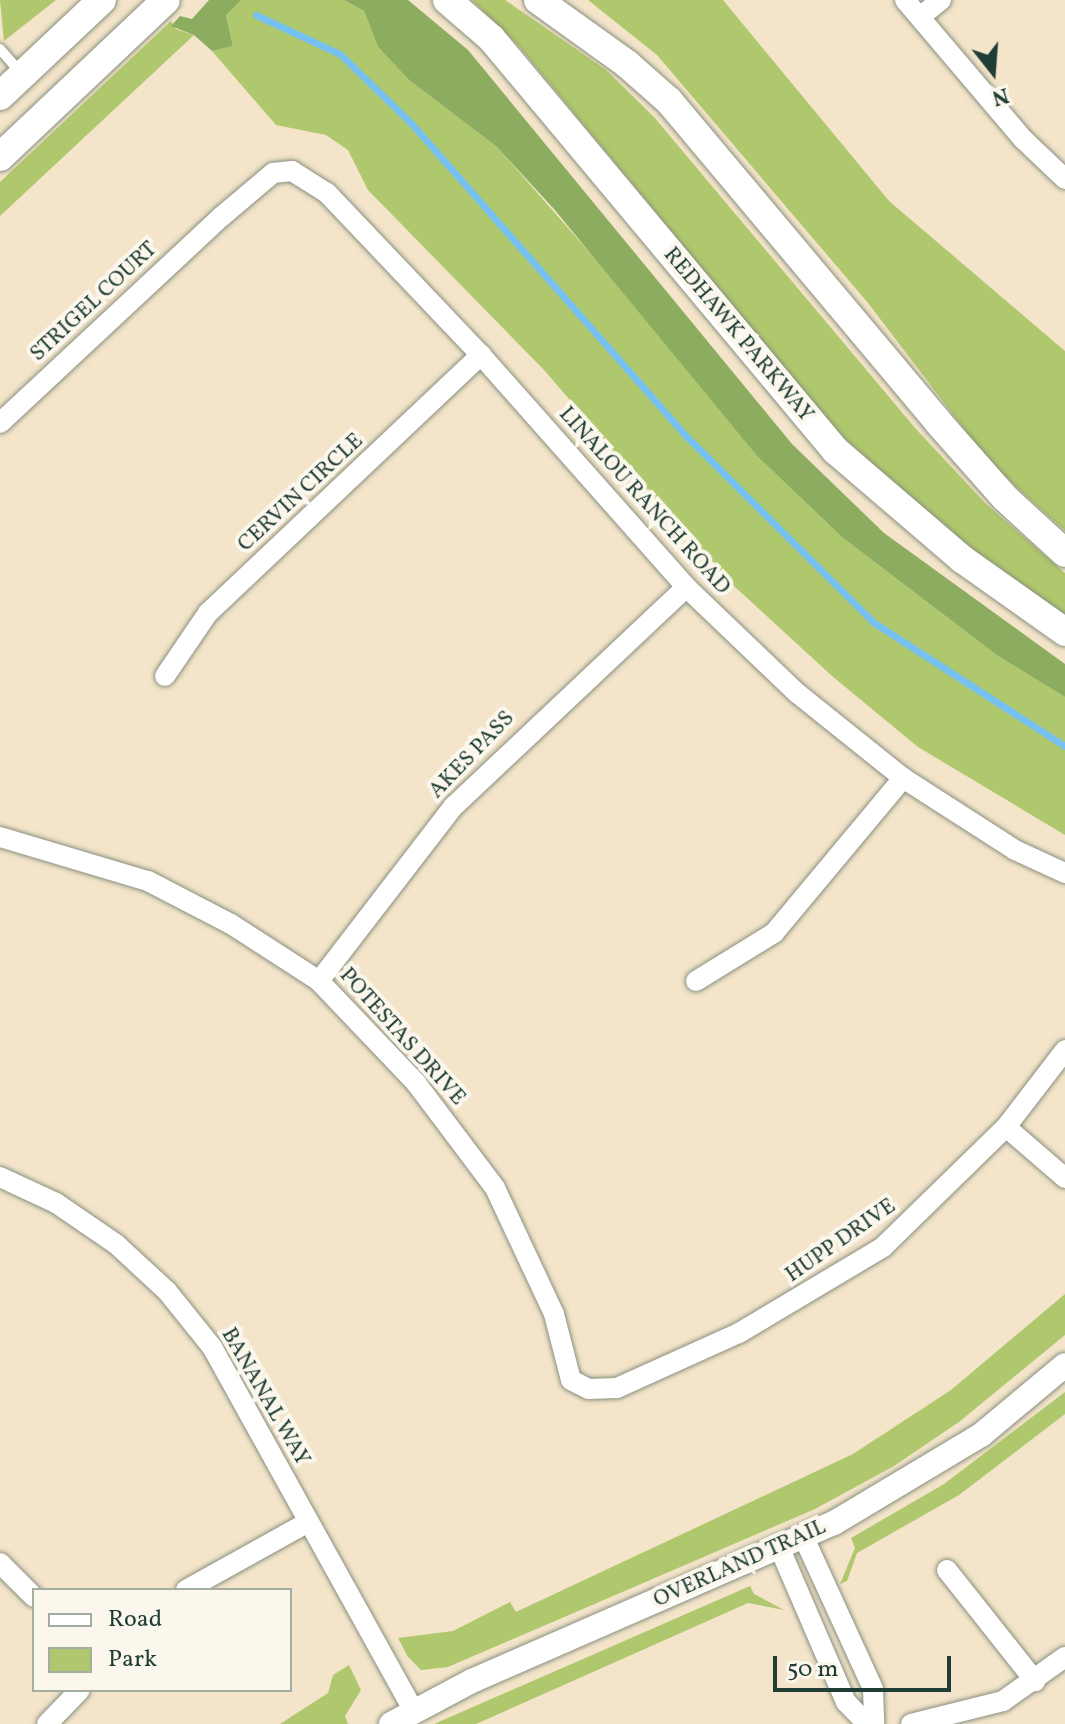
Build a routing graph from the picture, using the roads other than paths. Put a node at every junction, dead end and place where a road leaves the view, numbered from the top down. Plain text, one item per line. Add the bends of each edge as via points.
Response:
1 (102, 0) edge
2 (166, 0) edge
3 (447, 0) edge
4 (538, 0) edge
5 (905, 0) edge
6 (941, 0) edge
7 (920, 17) junction
8 (0, 49) edge
9 (23, 75) junction
10 (0, 96) edge
11 (0, 157) edge
12 (1065, 179) edge
13 (221, 217) joint
14 (481, 355) junction
15 (0, 423) edge
16 (1065, 553) edge
17 (686, 587) junction
18 (1065, 632) edge
19 (165, 676) dead end
20 (903, 778) junction
21 (0, 837) edge
22 (1065, 873) edge
23 (319, 981) junction
24 (696, 981) dead end
25 (1065, 1050) edge
26 (1006, 1127) junction
27 (0, 1177) edge
28 (1065, 1178) edge
29 (1065, 1365) edge
30 (635, 1380) joint
31 (308, 1522) junction
32 (804, 1538) junction
33 (780, 1549) junction
34 (0, 1563) edge
35 (947, 1570) dead end
36 (190, 1588) edge
37 (32, 1595) edge
38 (851, 1639) junction
39 (824, 1652) junction
40 (1065, 1657) edge
41 (1035, 1681) junction
42 (78, 1692) edge
43 (413, 1710) junction
44 (47, 1724) edge
45 (391, 1724) edge
46 (867, 1724) edge
47 (874, 1724) edge
48 (911, 1724) edge

1 - 9 main road
2 - 11 main road
3 - 18 main road, REDHAWK PARKWAY via 491,38 836,451 962,559
4 - 16 main road via 669,101 938,422 1005,498
5 - 7 street
6 - 7 street
7 - 12 street via 1023,139
8 - 9 lane
9 - 10 main road
13 - 14 street, LINALOU RANCH ROAD via 273,173 292,171 310,180
13 - 15 street, STRIGEL COURT
14 - 17 street, LINALOU RANCH ROAD
14 - 19 street, CERVIN CIRCLE via 208,613
17 - 20 street, LINALOU RANCH ROAD via 797,693
17 - 23 street, AKES PASS via 454,806
20 - 22 street, LINALOU RANCH ROAD via 1015,850
20 - 24 street via 811,895 774,933
21 - 23 street, POTESTAS DRIVE via 148,881 231,924
23 - 30 street, POTESTAS DRIVE via 416,1083 495,1188 554,1314 571,1380 589,1389 617,1388
25 - 26 street, HUPP DRIVE
26 - 28 street
26 - 30 street, HUPP DRIVE via 883,1247 791,1306
27 - 31 street, BANANAL WAY via 56,1203 116,1244 167,1291 212,1347
29 - 32 street, OVERLAND TRAIL via 981,1435
31 - 36 street
31 - 43 street, BANANAL WAY
32 - 33 street, OVERLAND TRAIL
32 - 38 street
33 - 39 street
33 - 43 street, OVERLAND TRAIL
34 - 37 street
35 - 41 street
38 - 39 lane
38 - 47 street via 873,1689
39 - 46 street via 846,1702
40 - 41 street
41 - 48 street via 1003,1701
42 - 44 street
43 - 45 street, OVERLAND TRAIL

